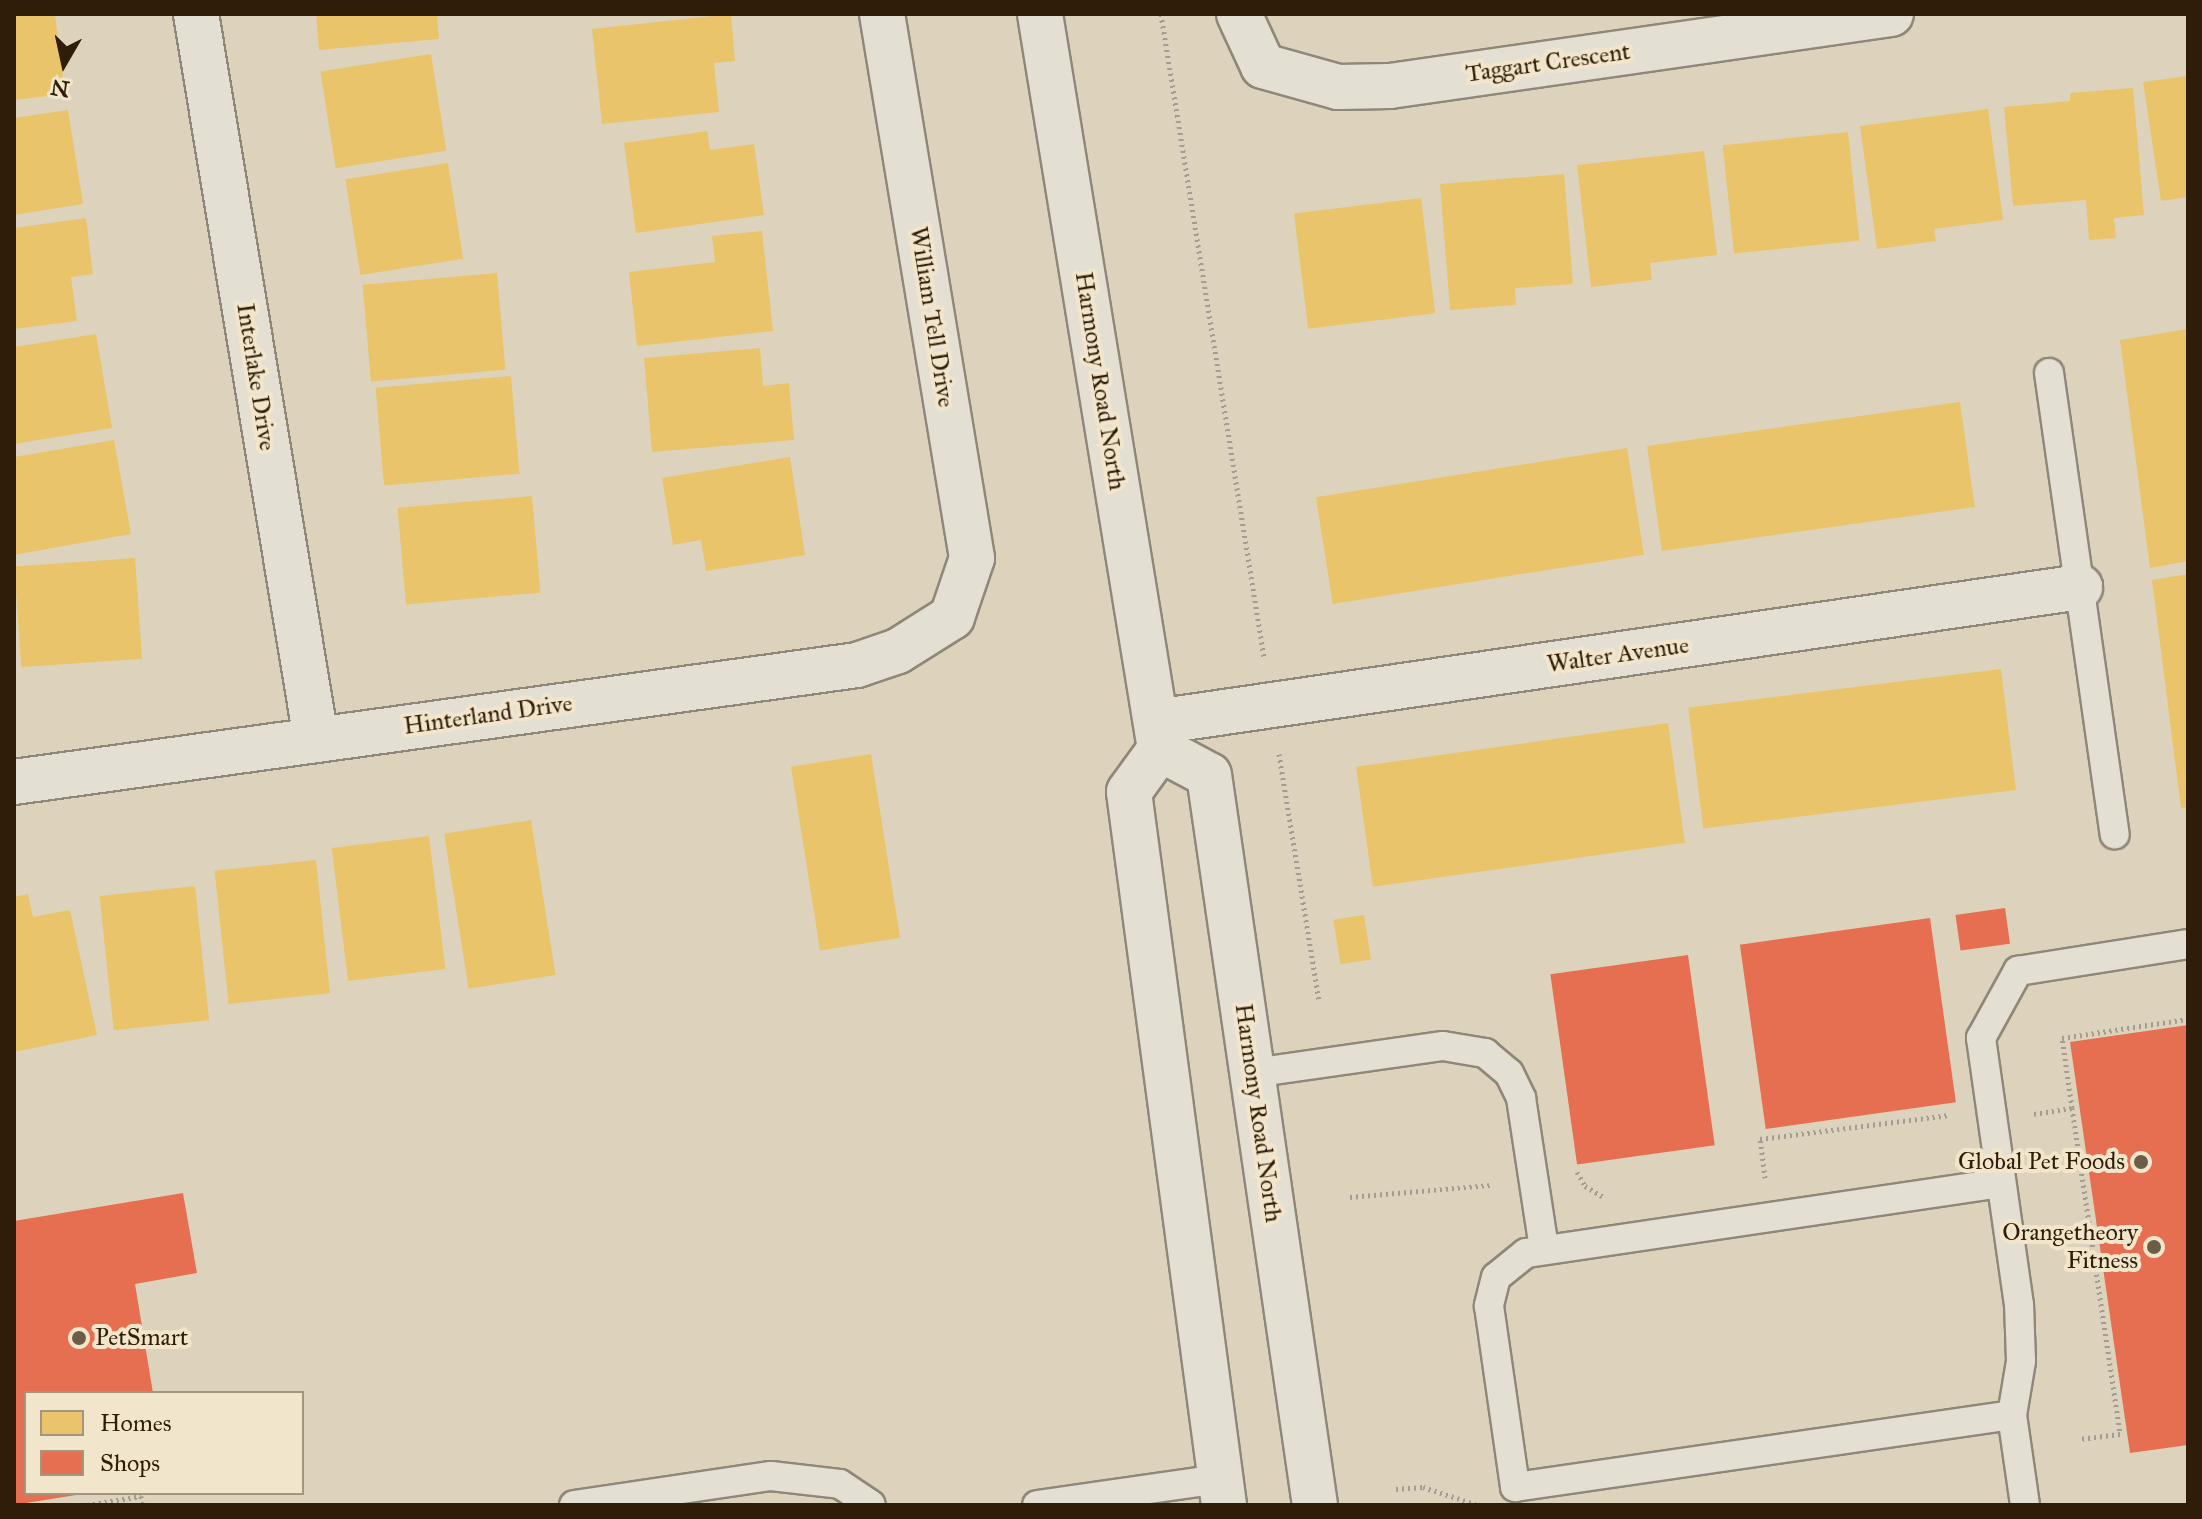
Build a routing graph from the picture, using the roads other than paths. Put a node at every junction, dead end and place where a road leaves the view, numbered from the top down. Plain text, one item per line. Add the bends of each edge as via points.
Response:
1 (196, 14) edge
2 (882, 14) edge
3 (1040, 14) edge
4 (1239, 14) edge
5 (1891, 14) edge
6 (2049, 373) dead end
7 (2080, 587) junction
8 (952, 617) joint
9 (1158, 735) junction
10 (316, 739) junction
11 (14, 782) edge
12 (2115, 834) dead end
13 (2188, 944) edge
14 (1253, 1073) junction
15 (2001, 1183) junction
16 (1544, 1249) junction
17 (2012, 1415) junction
18 (1222, 1492) edge
19 (574, 1505) edge
20 (871, 1505) edge
21 (1037, 1505) edge
22 (1315, 1505) edge
23 (2025, 1505) edge

1 - 10 street, Interlake Drive
2 - 8 street, William Tell Drive via 972,558
3 - 9 street, Harmony Road North
4 - 5 street, Taggart Crescent via 1263,66 1338,87 1390,86
6 - 7 lane
7 - 9 street, Walter Avenue via 1271,705
7 - 12 lane
8 - 10 street, Hinterland Drive via 898,651 857,665
9 - 14 street, Harmony Road North via 1209,775
9 - 18 street via 1129,792
10 - 11 street, Hinterland Drive
13 - 15 lane via 2026,968 2014,976 1981,1038
14 - 16 lane via 1443,1046 1485,1053 1509,1073 1521,1098
14 - 22 street, Harmony Road North
15 - 16 lane
15 - 17 lane via 2019,1305 2021,1361
16 - 17 lane via 1513,1259 1496,1277 1489,1299 1515,1487
17 - 23 lane
18 - 21 lane
19 - 20 lane via 771,1476 840,1484

